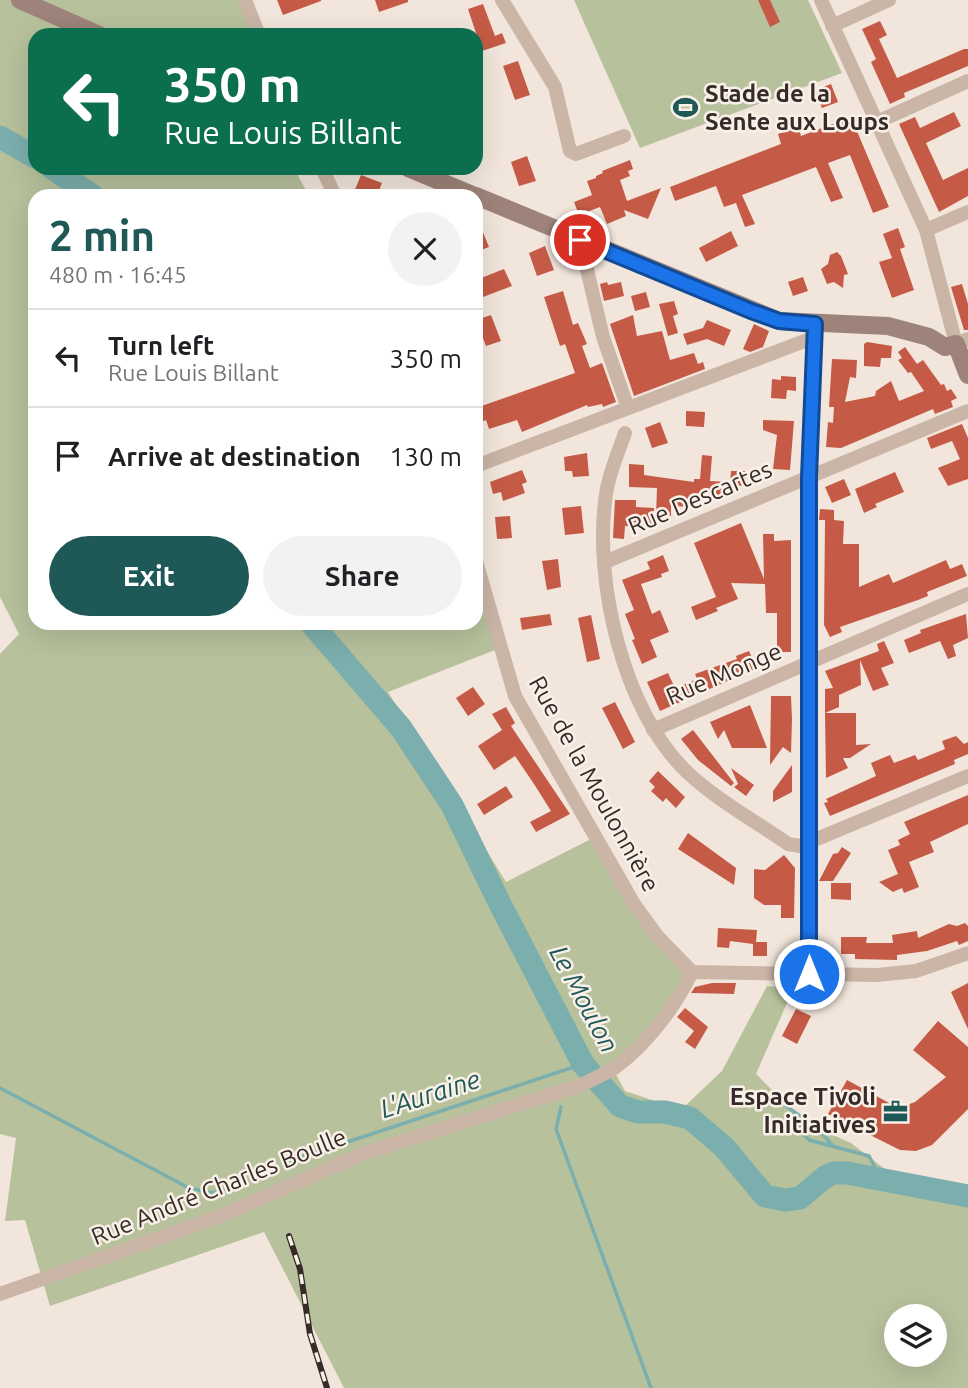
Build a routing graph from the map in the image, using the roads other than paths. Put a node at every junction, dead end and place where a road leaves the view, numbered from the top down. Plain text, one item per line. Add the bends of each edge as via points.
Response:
1 (20, 0) edge
2 (245, 0) edge
3 (502, 0) edge
4 (821, 0) edge
5 (889, 0) edge
6 (832, 26) junction
7 (83, 28) edge
8 (256, 28) edge
9 (968, 81) edge
10 (877, 122) junction
11 (624, 136) dead end
12 (425, 175) edge
13 (458, 189) edge
14 (483, 199) edge
15 (968, 212) edge
16 (926, 230) junction
17 (580, 240) junction
18 (815, 331) junction
19 (962, 342) edge
20 (968, 375) edge
21 (628, 408) junction
22 (968, 411) edge
23 (625, 433) dead end
24 (483, 463) edge
25 (809, 477) junction
26 (605, 562) junction
27 (483, 586) edge
28 (968, 594) edge
29 (809, 662) junction
30 (653, 730) junction
31 (968, 776) edge
32 (809, 844) junction
33 (968, 953) edge
34 (692, 972) junction
35 (809, 974) junction
36 (0, 1294) edge

1 - 7 street
2 - 8 street
3 - 11 street via 555,87 570,151 576,154
4 - 6 street
5 - 6 street
6 - 10 street
9 - 10 street
10 - 16 street
12 - 13 street
14 - 17 street
15 - 16 street
16 - 19 street
17 - 18 street via 751,311
17 - 21 street via 603,337
18 - 19 street via 888,326 929,337 945,347
18 - 21 street
18 - 25 street
19 - 20 street
21 - 24 street
22 - 25 street, Rue Descartes
23 - 26 street via 606,492
25 - 26 street, Rue Descartes
25 - 29 street
26 - 30 street via 627,677
27 - 34 street, Rue de la Moulonnière via 514,696 634,904
28 - 29 street, Rue Monge
29 - 30 street, Rue Monge
29 - 32 street
30 - 32 street via 688,773 714,793 788,844
31 - 32 street
32 - 35 street
33 - 35 street via 916,971
34 - 35 street
34 - 36 street, Rue André Charles Boulle via 684,989 631,1054 581,1085 365,1153 218,1217

